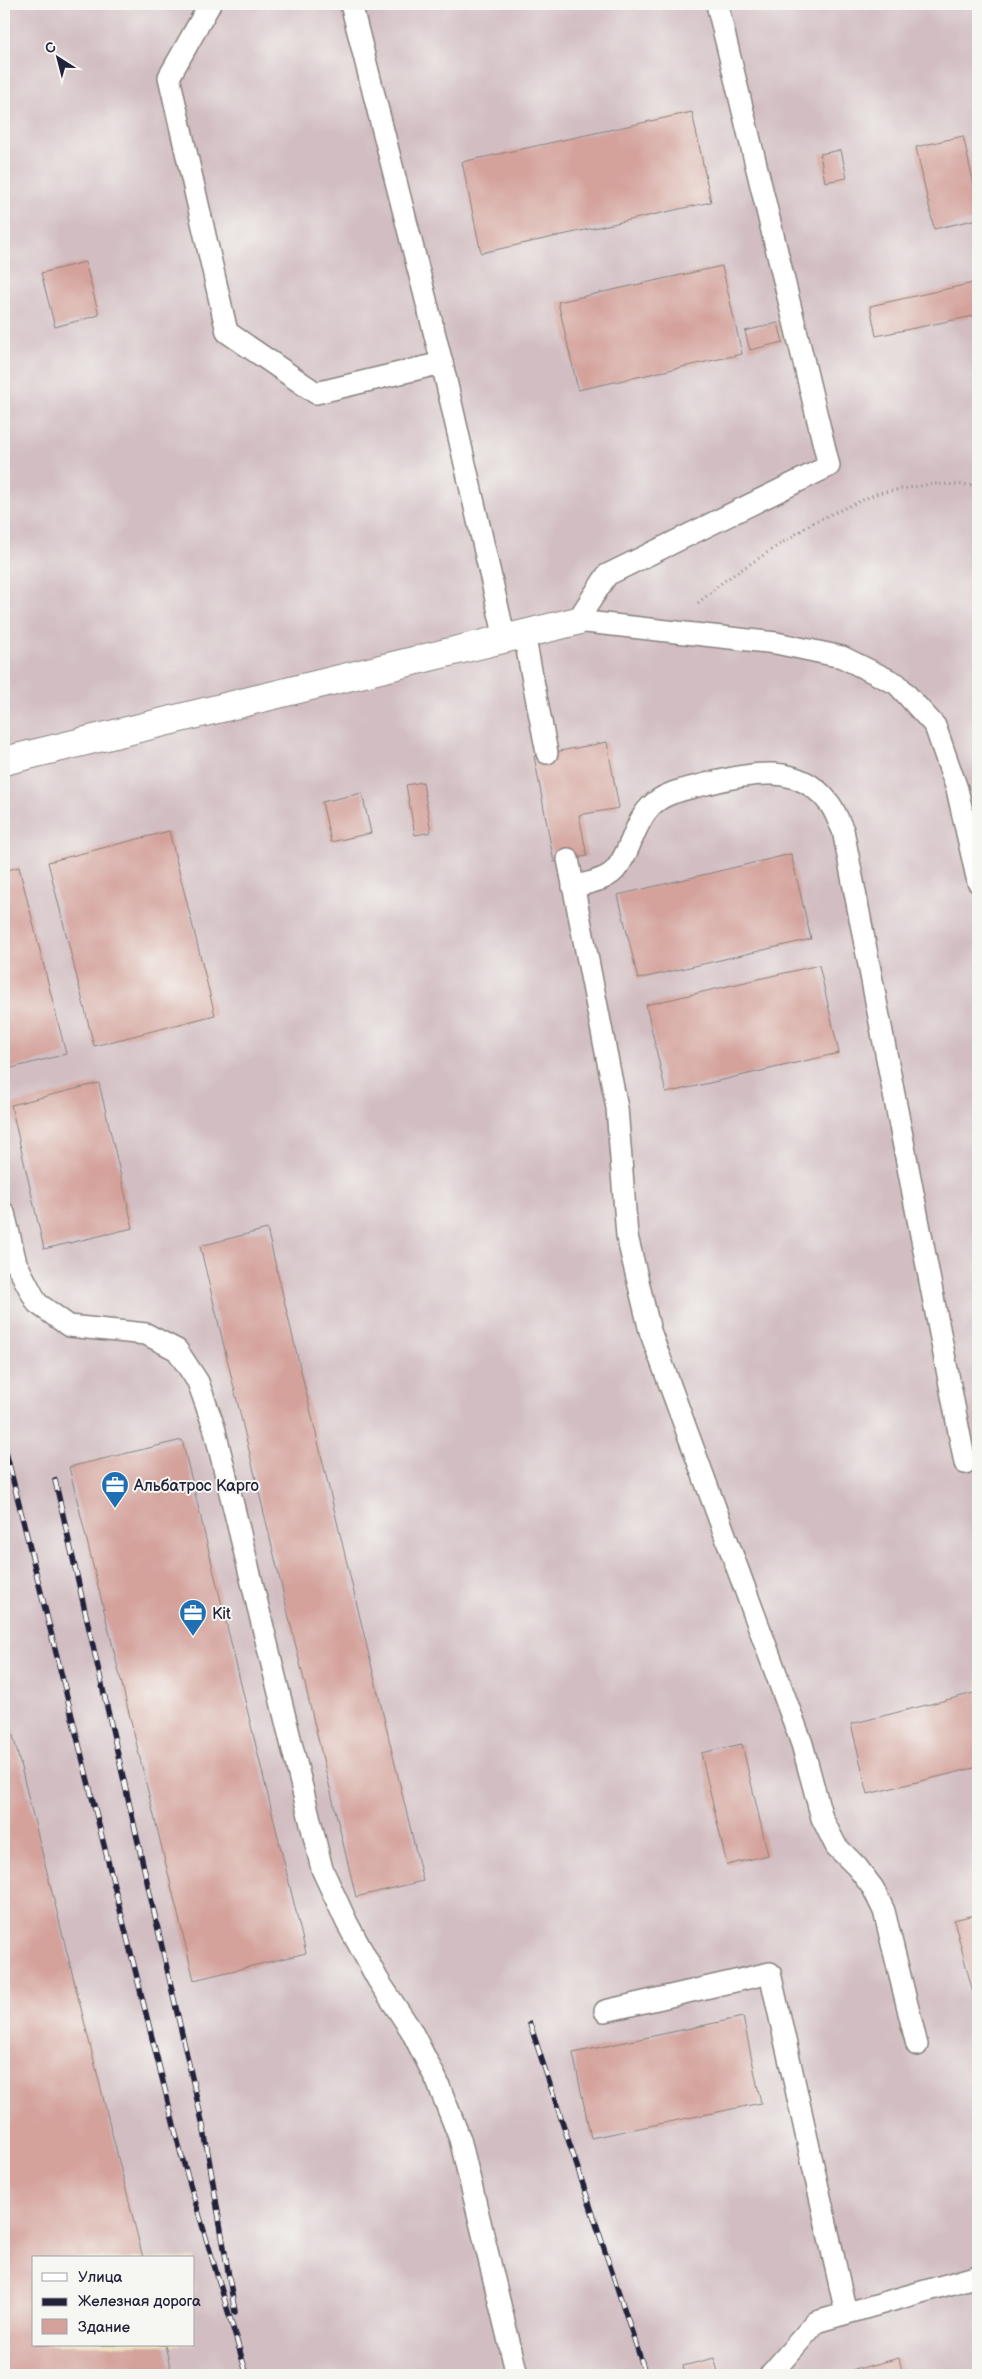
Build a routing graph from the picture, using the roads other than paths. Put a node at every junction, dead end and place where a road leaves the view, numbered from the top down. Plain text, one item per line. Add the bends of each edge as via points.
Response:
1 (210, 4) edge
2 (351, 4) edge
3 (717, 4) edge
4 (442, 363) junction
5 (577, 621) junction
6 (515, 636) junction
7 (547, 753) dead end
8 (4, 761) edge
9 (568, 860) dead end
10 (978, 882) edge
11 (573, 887) junction
12 (4, 1213) edge
13 (965, 1463) dead end
14 (605, 2010) dead end
15 (917, 2045) dead end
16 (978, 2276) edge
17 (846, 2313) junction
18 (517, 2375) edge
19 (770, 2375) edge

1 - 4 lane via 169,78 227,332 316,393
2 - 4 lane
3 - 5 lane via 829,466 607,575
4 - 6 lane
5 - 6 street
5 - 10 lane via 776,643 842,657 897,684 935,726 957,789
6 - 7 lane
6 - 8 street
9 - 11 lane
11 - 13 lane via 597,880 614,870 651,806 674,792 750,774 781,774 808,784 829,803 842,830
11 - 15 lane via 617,1108 627,1236 650,1331 802,1744 822,1818 836,1846 873,1888 884,1911
12 - 18 lane via 16,1263 37,1303 70,1326 146,1334 177,1350 198,1382 214,1427 322,1869 378,1980 411,2030 437,2081 457,2131
14 - 17 lane via 770,1973
16 - 17 lane
17 - 19 lane via 816,2322

